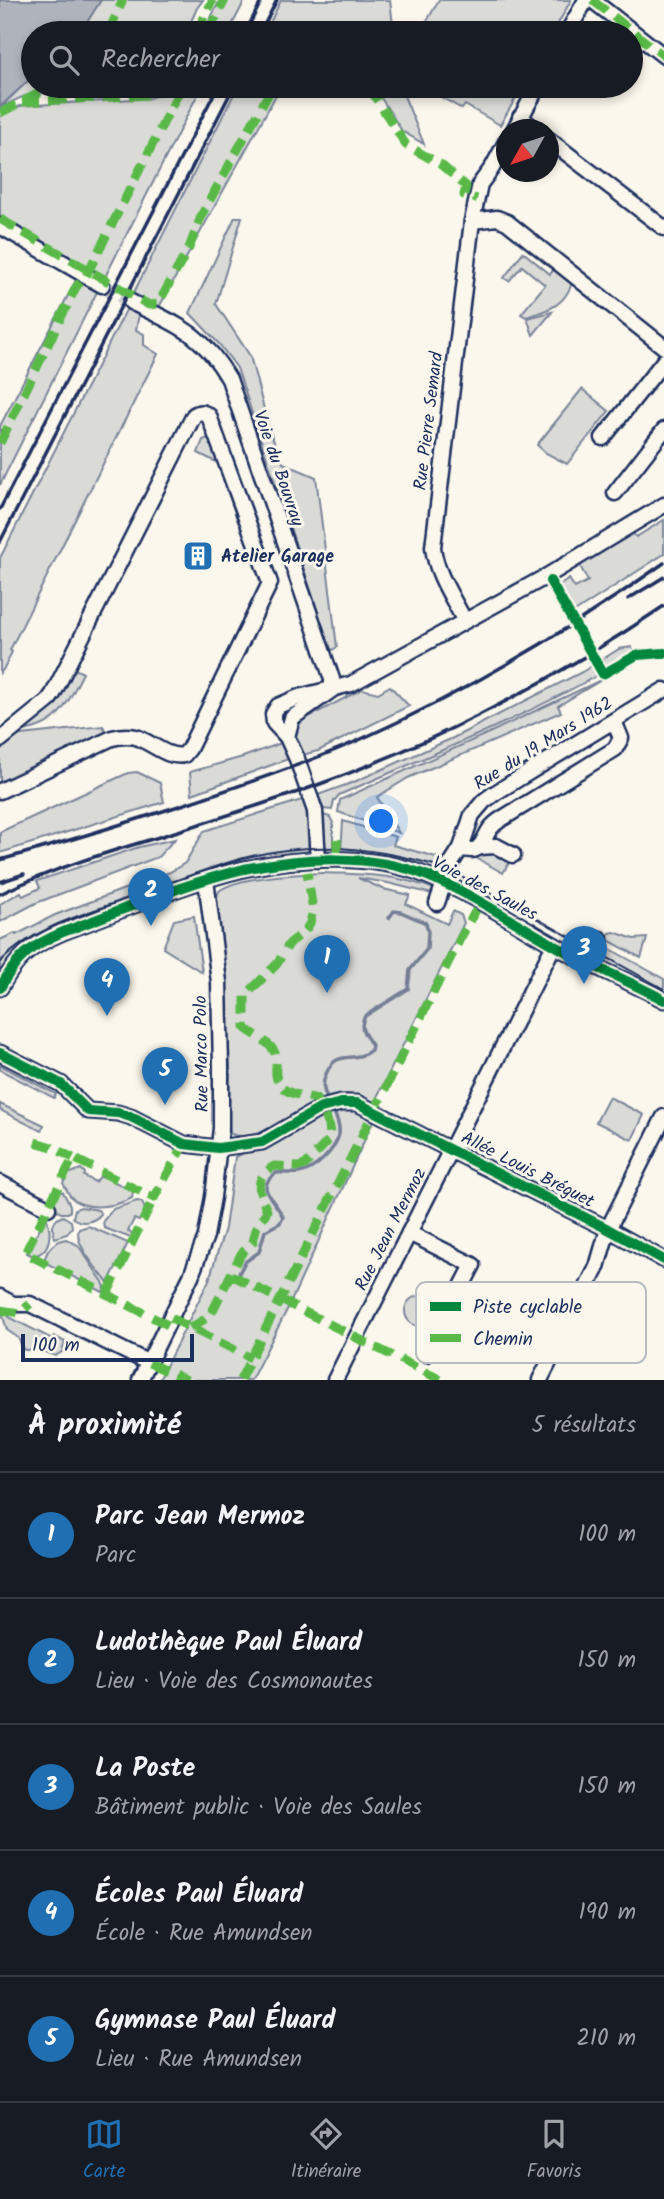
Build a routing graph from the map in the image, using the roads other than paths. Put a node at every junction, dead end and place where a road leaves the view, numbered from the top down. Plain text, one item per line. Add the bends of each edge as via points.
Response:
1 (586, 0) edge
2 (592, 0) edge
3 (574, 21) edge
4 (619, 21) edge
5 (643, 40) edge
6 (664, 56) edge
7 (531, 98) edge
8 (519, 119) edge
9 (559, 147) edge
10 (496, 161) edge
11 (472, 221) junction
12 (0, 226) edge
13 (664, 228) edge
14 (102, 285) tunnel mouth
15 (131, 302) tunnel mouth
16 (664, 346) edge
17 (664, 361) edge
18 (664, 430) edge
19 (603, 438) dead end
20 (615, 493) dead end
21 (664, 505) edge
22 (296, 575) junction
23 (270, 583) junction
24 (464, 620) junction
25 (332, 690) junction
26 (664, 690) edge
27 (614, 721) junction
28 (0, 740) edge
29 (0, 791) edge
30 (479, 847) junction
31 (461, 848) junction
32 (513, 855) dead end
33 (318, 860) junction
34 (206, 880) junction
35 (445, 883) junction
36 (436, 903) dead end
37 (600, 939) dead end
38 (554, 945) junction
39 (588, 963) junction
40 (0, 988) edge
41 (664, 1000) edge
42 (0, 1053) edge
43 (664, 1117) edge
44 (218, 1148) junction
45 (452, 1150) junction
46 (0, 1184) edge
47 (48, 1208) dead end
48 (608, 1229) junction
49 (409, 1233) junction
50 (664, 1260) edge
51 (464, 1282) edge
52 (589, 1282) edge
53 (0, 1297) edge
54 (149, 1363) junction
55 (549, 1363) edge
56 (140, 1380) edge
57 (335, 1380) edge
58 (540, 1380) edge

1 - 3 street
2 - 4 street
5 - 6 street
7 - 8 street
9 - 13 street
10 - 11 street, Rue Pierre Semard via 480,184
11 - 16 street via 497,218 507,222
11 - 24 street, Rue Pierre Semard via 433,547 439,573
12 - 14 street
15 - 22 street, Voie du Bouvray via 197,337 229,379
17 - 19 street
18 - 20 street
21 - 24 street
22 - 23 street
22 - 25 street, Voie du Bouvray
23 - 28 street via 209,416 197,413 61,682 48,701
23 - 29 street via 184,755 175,756 137,738 112,738
24 - 25 street
25 - 33 street via 292,718 286,737 315,811
26 - 27 street, Rue du 19 Mars 1962
27 - 30 street via 621,738 615,749 503,817
27 - 31 street, Rue du 19 Mars 1962 via 484,801 472,815
30 - 31 street
30 - 32 street via 496,846
31 - 35 street, Rue du 19 Mars 1962
33 - 34 street, Voie des Saules via 256,867
33 - 35 street, Voie des Saules via 386,865
34 - 40 street, Voie des Saules via 49,938 24,953
34 - 44 street, Rue Marco Polo via 219,982 222,1100
35 - 36 street, Rue du 19 Mars 1962
35 - 38 street, Voie des Saules
37 - 39 street
38 - 39 street, Voie des Saules
38 - 45 street, Rue Jean Mermoz
39 - 41 street, Voie des Saules
42 - 44 street, Allée Louis Bréguet via 61,1084 88,1111 118,1113 184,1144
43 - 48 street
44 - 45 street, Allée Louis Bréguet via 262,1142 321,1108 357,1103
44 - 54 street, Rue Marco Polo via 206,1236
45 - 48 street, Allée Louis Bréguet
45 - 49 street, Rue Jean Mermoz
46 - 47 street
48 - 50 street, Allée Louis Bréguet
48 - 52 street
49 - 51 street via 473,1265
49 - 57 street, Rue Jean Mermoz
53 - 54 street via 13,1304 30,1304
54 - 56 street, Rue Marco Polo
55 - 58 street

